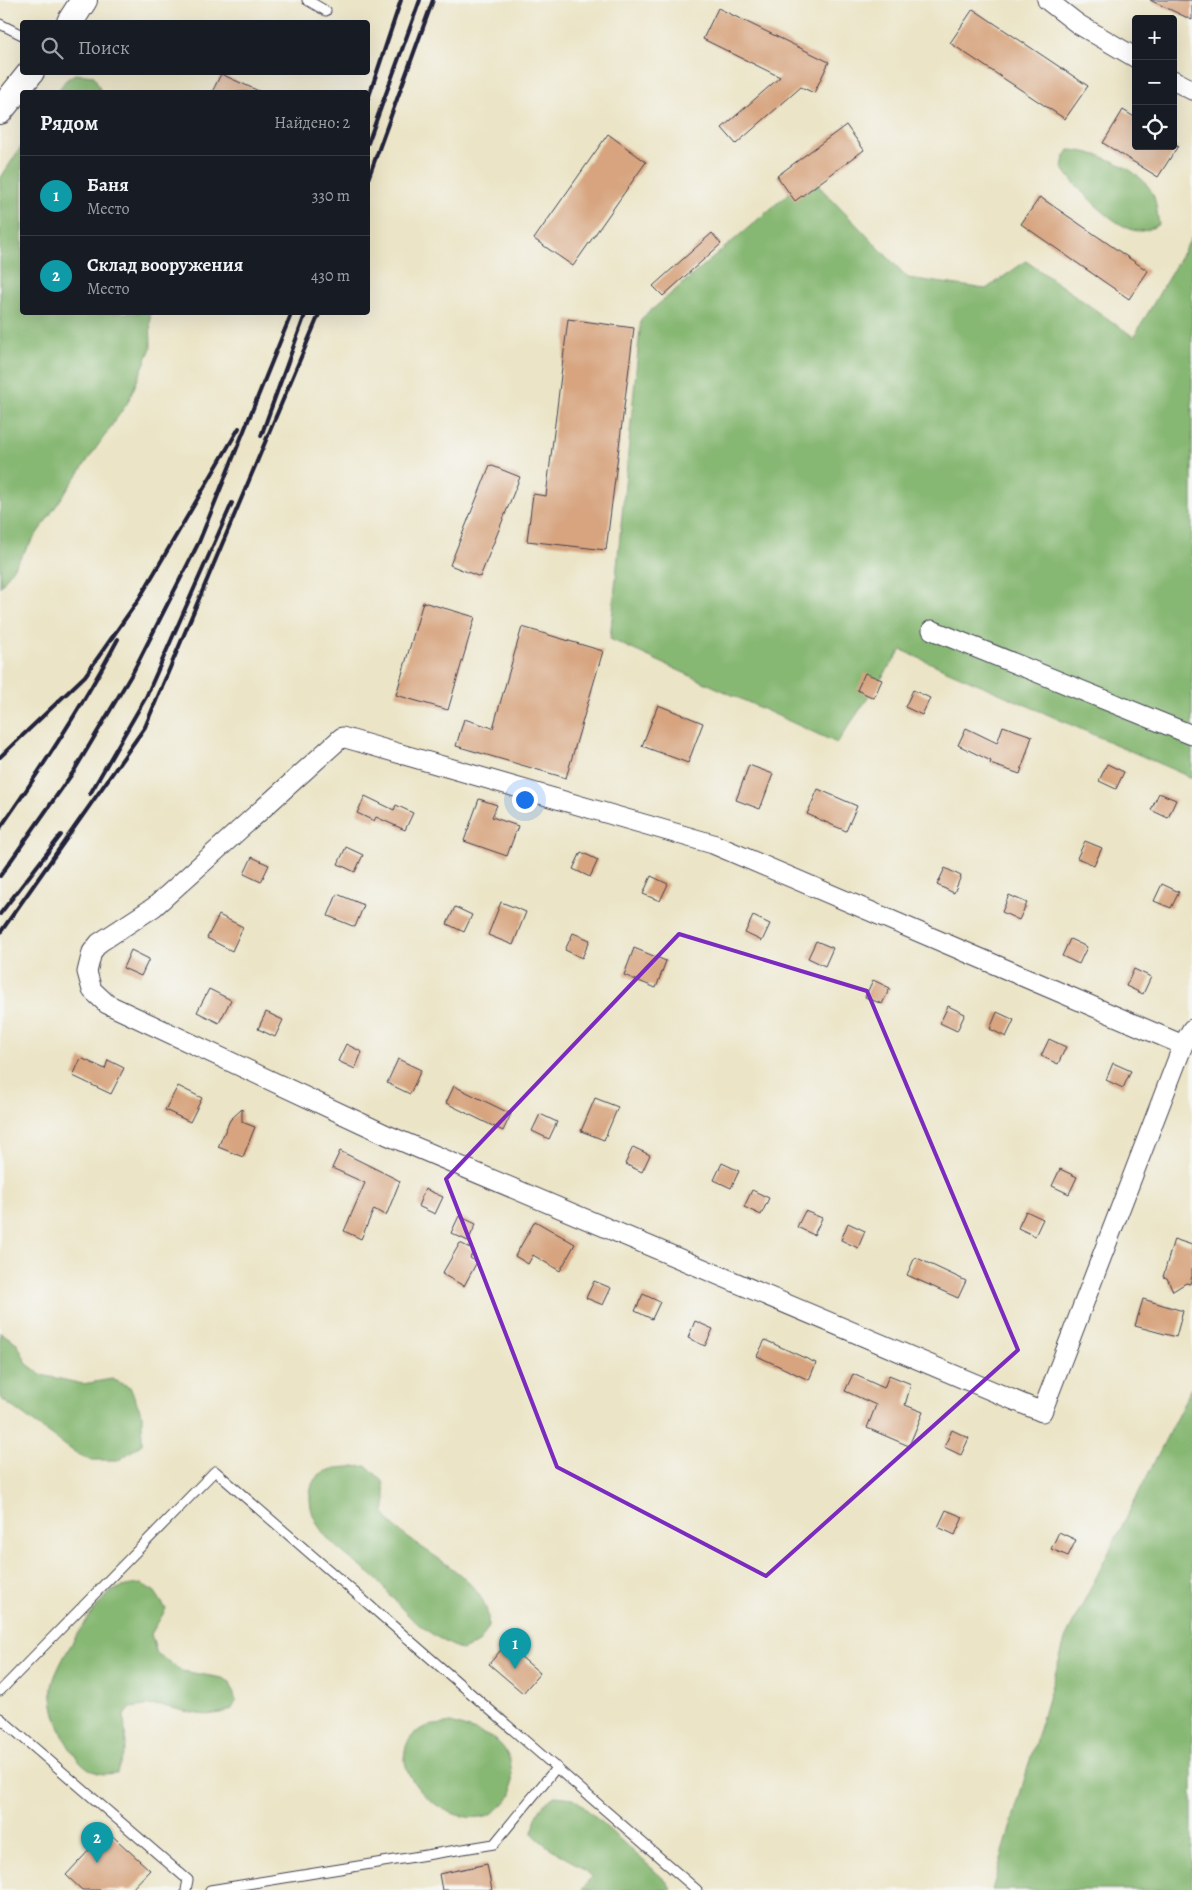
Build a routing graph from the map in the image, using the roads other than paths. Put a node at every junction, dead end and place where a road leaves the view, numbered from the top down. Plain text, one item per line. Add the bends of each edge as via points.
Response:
1 (84, 0) edge
2 (307, 0) edge
3 (1047, 0) edge
4 (326, 11) dead end
5 (71, 20) edge
6 (0, 24) edge
7 (20, 34) edge
8 (1132, 56) edge
9 (29, 75) edge
10 (1177, 82) edge
11 (1192, 90) edge
12 (0, 111) edge
13 (932, 630) dead end
14 (1192, 735) edge
15 (1192, 1029) edge
16 (1182, 1045) junction
17 (0, 1691) edge
18 (0, 1718) edge
19 (557, 1767) junction
20 (186, 1890) edge
21 (210, 1890) edge
22 (697, 1890) edge

1 - 5 street
2 - 4 lane
3 - 8 street via 1078,24
6 - 7 lane
9 - 12 street
10 - 11 street
13 - 14 street
15 - 16 street
16 - 16 street via 1042,1412 378,1131 106,1004 92,990 87,972 92,952 99,942 154,908 342,737 713,844
17 - 19 lane via 215,1471
18 - 20 lane via 188,1880
19 - 21 lane via 494,1844
19 - 22 lane

